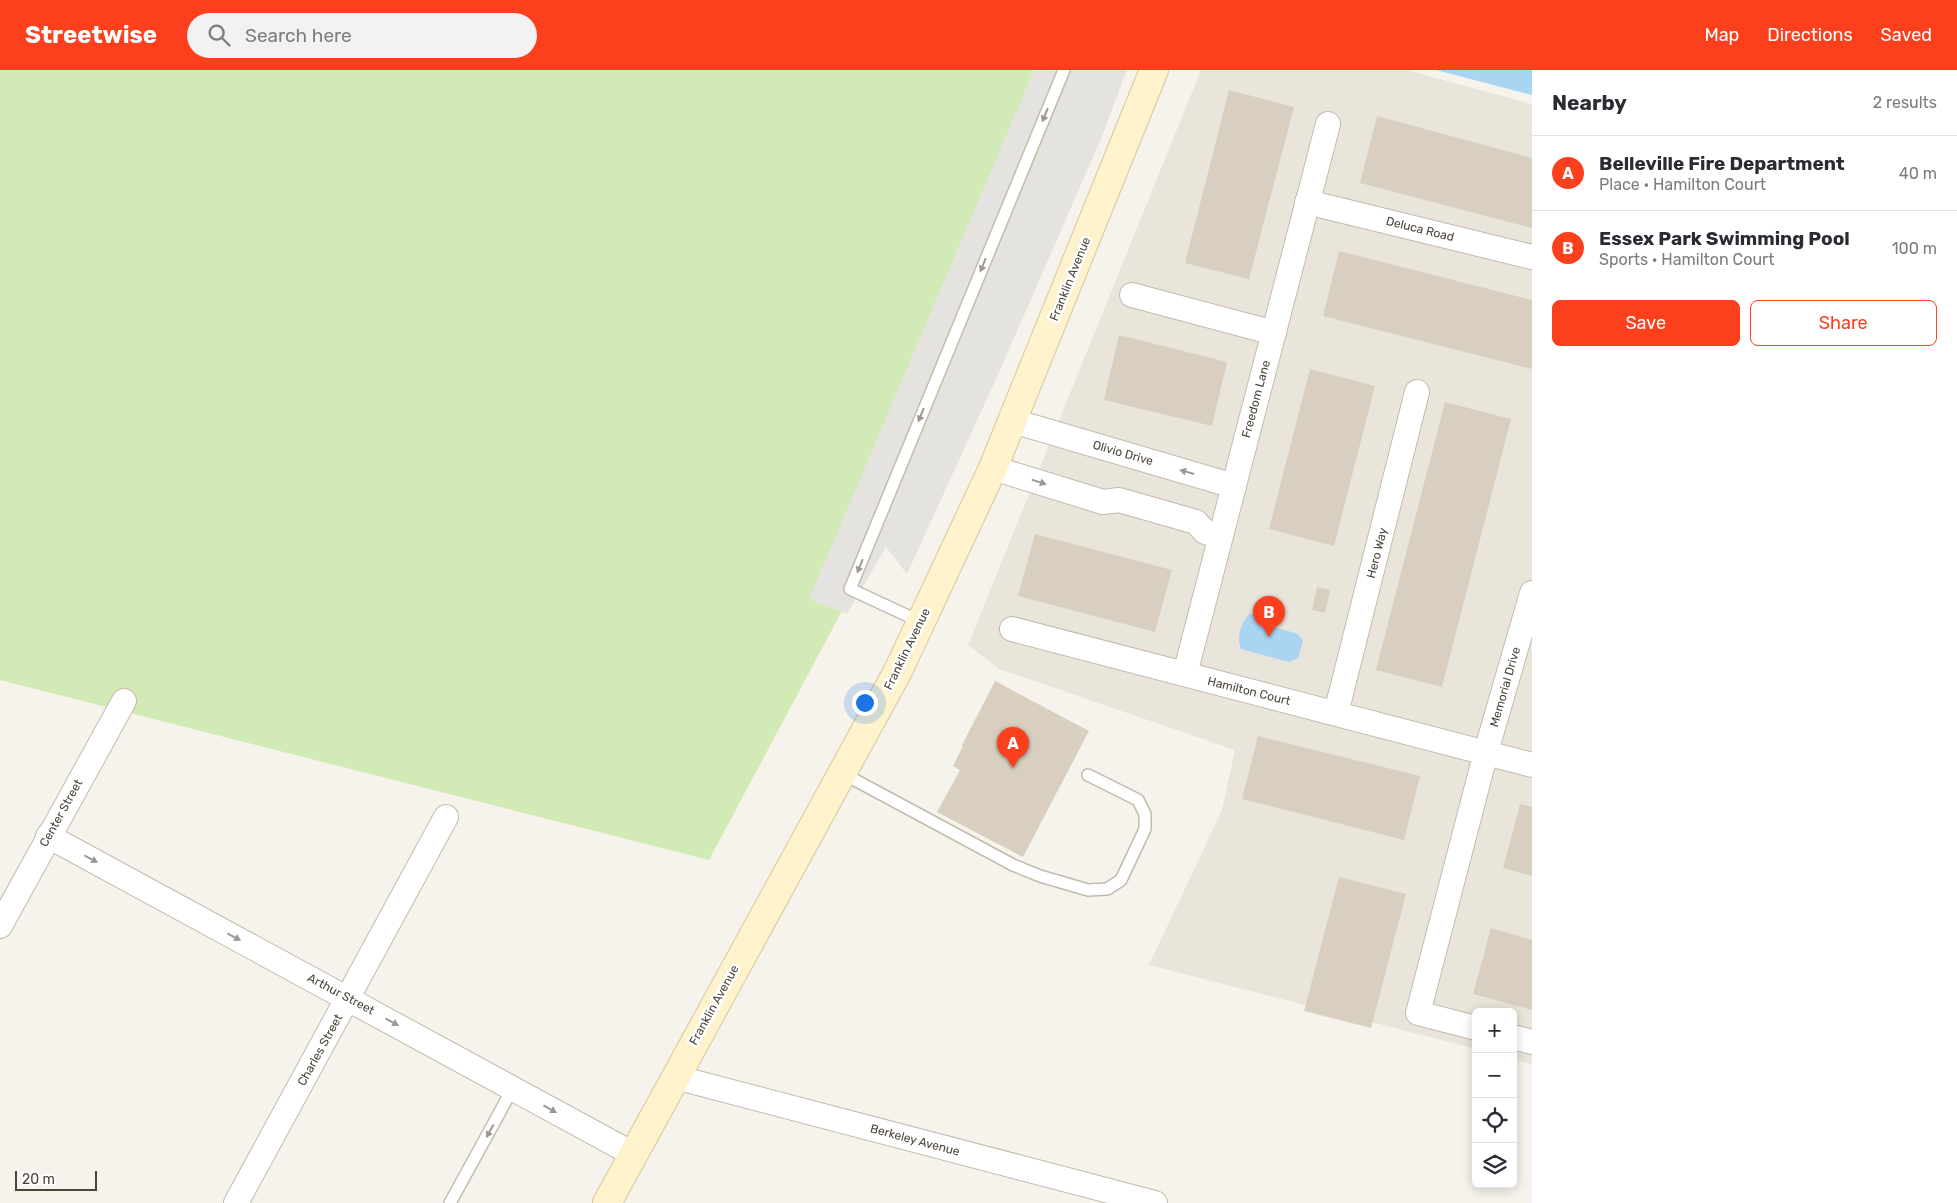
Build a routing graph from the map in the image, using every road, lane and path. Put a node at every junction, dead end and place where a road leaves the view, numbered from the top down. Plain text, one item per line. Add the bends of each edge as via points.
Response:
1 (1064, 70) edge
2 (1154, 70) edge
3 (1328, 124) dead end
4 (1308, 202) junction
5 (1532, 256) edge
6 (1132, 295) dead end
7 (1274, 332) junction
8 (1417, 392) dead end
9 (1013, 421) junction
10 (993, 468) junction
11 (1234, 486) junction
12 (1213, 534) junction
13 (1532, 593) edge
14 (921, 622) junction
15 (1012, 629) dead end
16 (1185, 674) junction
17 (124, 700) dead end
18 (1336, 713) junction
19 (1486, 752) junction
20 (1532, 764) edge
21 (842, 773) junction
22 (1088, 775) dead end
23 (446, 817) dead end
24 (48, 836) junction
25 (0, 925) edge
26 (348, 998) junction
27 (1472, 1027) edge
28 (1517, 1038) edge
29 (1532, 1042) edge
30 (675, 1077) junction
31 (514, 1088) junction
32 (633, 1154) junction
33 (236, 1203) edge
34 (450, 1203) edge
35 (607, 1203) edge
36 (1155, 1203) edge

1 -> 14 lane via 850,589
2 - 9 main road, Franklin Avenue
3 - 4 street, Freedom Lane
4 - 5 street, Deluca Road
4 - 7 street, Freedom Lane
6 - 7 street
7 - 11 street, Freedom Lane
8 - 18 street, Hero Way
9 - 10 main road, Franklin Avenue
11 -> 9 street, Olivio Drive
10 -> 12 street via 1102,502 1119,500 1196,522
10 - 14 main road, Franklin Avenue
11 - 12 street, Freedom Lane
12 - 16 street, Freedom Lane
13 - 19 street, Memorial Drive
14 - 21 main road, Franklin Avenue
15 - 16 street, Hamilton Court
16 - 18 street, Hamilton Court
17 - 24 street, Center Street
18 - 19 street, Hamilton Court
19 - 20 street, Hamilton Court
19 - 27 street via 1418,1013
21 - 22 lane via 1013,865 1088,890 1107,889 1121,880 1145,829 1145,814 1138,800
21 - 30 main road, Franklin Avenue
23 - 26 street, Charles Street
24 - 25 street, Center Street
24 -> 26 street, Arthur Street
26 -> 31 street, Arthur Street
26 - 33 street, Charles Street
28 - 29 street
30 - 32 main road, Franklin Avenue
30 - 36 street, Berkeley Avenue
31 -> 32 street, Arthur Street
31 -> 34 lane
32 - 35 main road, Franklin Avenue

